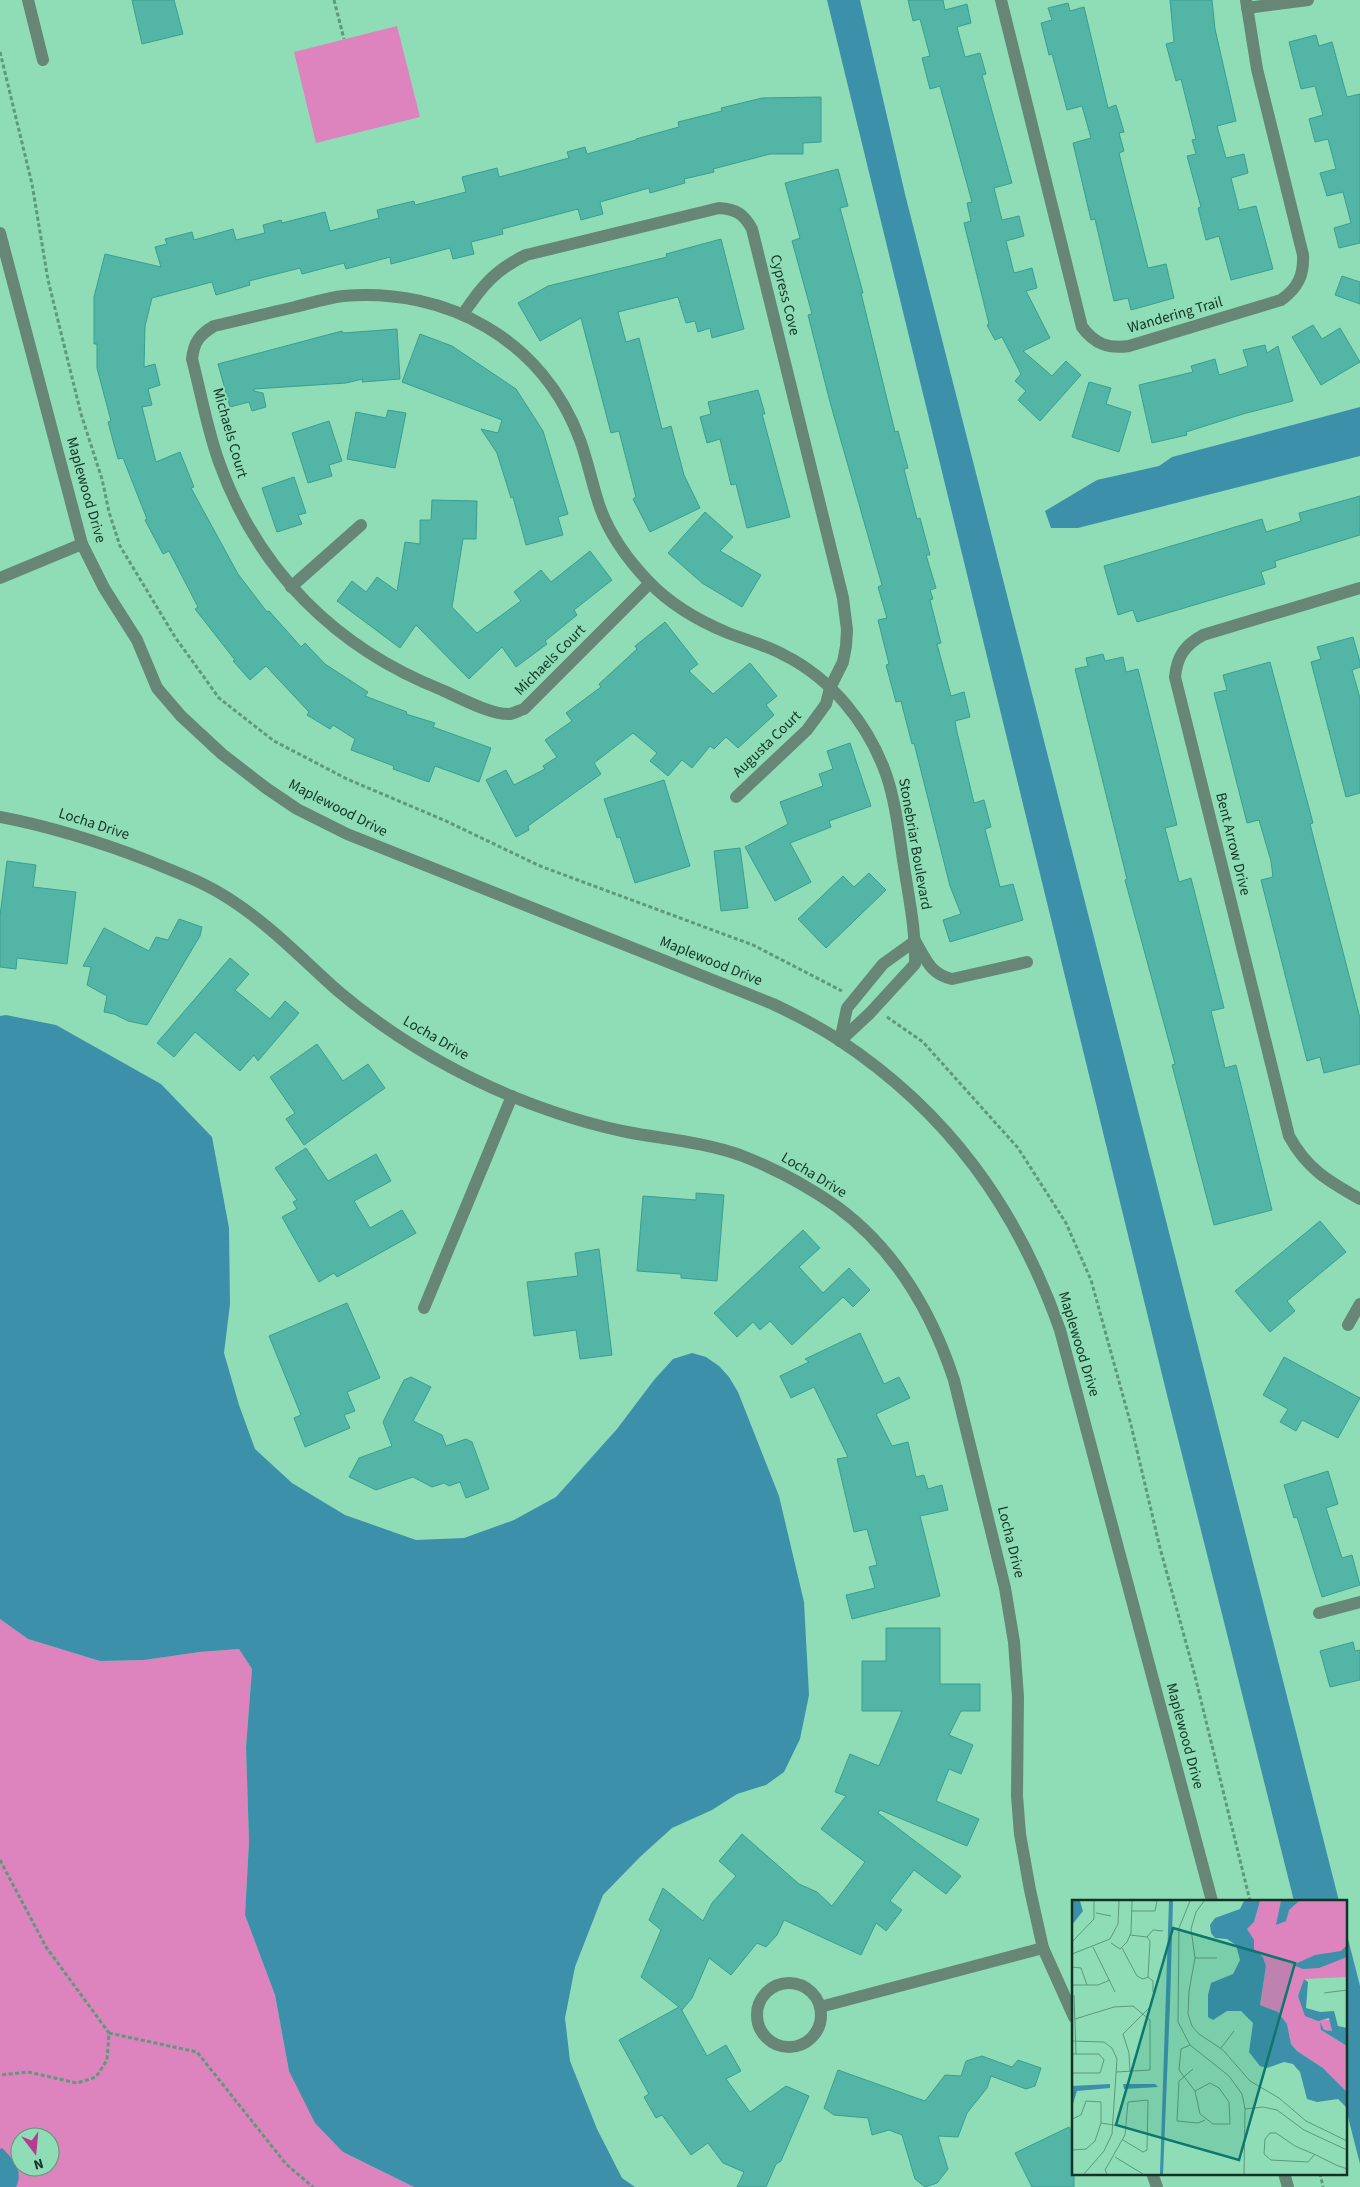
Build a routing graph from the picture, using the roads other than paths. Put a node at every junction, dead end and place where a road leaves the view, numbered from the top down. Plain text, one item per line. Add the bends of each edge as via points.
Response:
1 (28, 0) edge
2 (1001, 0) edge
3 (1308, 0) edge
4 (1247, 4) edge
5 (43, 60) dead end
6 (0, 233) edge
7 (463, 314) junction
8 (361, 525) dead end
9 (82, 544) junction
10 (0, 578) edge
11 (650, 583) junction
12 (291, 587) junction
13 (1360, 588) edge
14 (830, 688) junction
15 (736, 796) dead end
16 (0, 817) edge
17 (915, 941) junction
18 (1027, 962) dead end
19 (840, 1041) junction
20 (512, 1096) junction
21 (1360, 1199) edge
22 (1360, 1304) edge
23 (424, 1308) dead end
24 (1348, 1325) dead end
25 (1360, 1602) edge
26 (1319, 1613) dead end
27 (1212, 1900) edge
28 (1043, 1948) junction
29 (820, 2007) junction
30 (1072, 2012) edge
31 (1152, 2174) edge
32 (1284, 2174) edge
33 (1157, 2187) edge
34 (1288, 2187) edge

1 - 5 street
2 - 4 street, Wandering Trail via 1082,327 1090,338 1115,348 1281,300 1300,281 1304,268 1303,254 1257,69
3 - 4 street, Wandering Trail
6 - 9 street, Maplewood Drive
7 - 11 street, Stonebriar Boulevard via 506,340 530,360 550,385 581,441 598,502 611,531 628,558
7 - 12 street, Michaels Court via 404,297 372,294 340,297 214,326 202,333 194,345 192,359 210,431 230,490 250,531
7 - 14 street, Cypress Cove via 490,278 526,255 719,208 733,209 745,217 752,229 843,598 846,646 843,662
8 - 12 street
9 - 10 street
9 - 19 street, Maplewood Drive via 104,588 137,640 156,688 222,754 297,809 355,838 773,1004
11 - 12 street, Michaels Court via 524,709 511,714 497,712 416,680 375,658 338,632
11 - 14 street, Stonebriar Boulevard via 699,620 786,656 813,672
13 - 21 street, Bent Arrow Drive via 1203,635 1182,651 1176,663 1175,677 1289,1136 1317,1173
14 - 15 street, Augusta Court via 826,704 807,730
14 - 17 street, Stonebriar Boulevard via 859,720 887,775
16 - 20 street, Locha Drive via 42,825 112,846 186,876 226,897 263,923 340,992 384,1026 430,1056
17 - 18 street via 940,977 952,979
17 - 19 street via 883,964 847,1008
17 - 19 street, Stonebriar Boulevard via 915,964
19 - 27 street, Maplewood Drive via 884,1072 925,1109 963,1151 996,1196 1024,1244 1047,1294 1062,1339
20 - 23 street
20 - 28 street, Locha Drive via 570,1117 623,1131 710,1146 778,1170 840,1209 873,1238 918,1296 932,1322 954,1380 1005,1588 1014,1642 1018,1698 1020,1834
22 - 24 street
25 - 26 street
28 - 29 street
28 - 30 street, Locha Drive
29 - 29 street via 818,2027 812,2036 795,2046 771,2041 757,2021 757,2010 764,1995 777,1985 788,1982 808,1989
31 - 33 street
32 - 34 street

